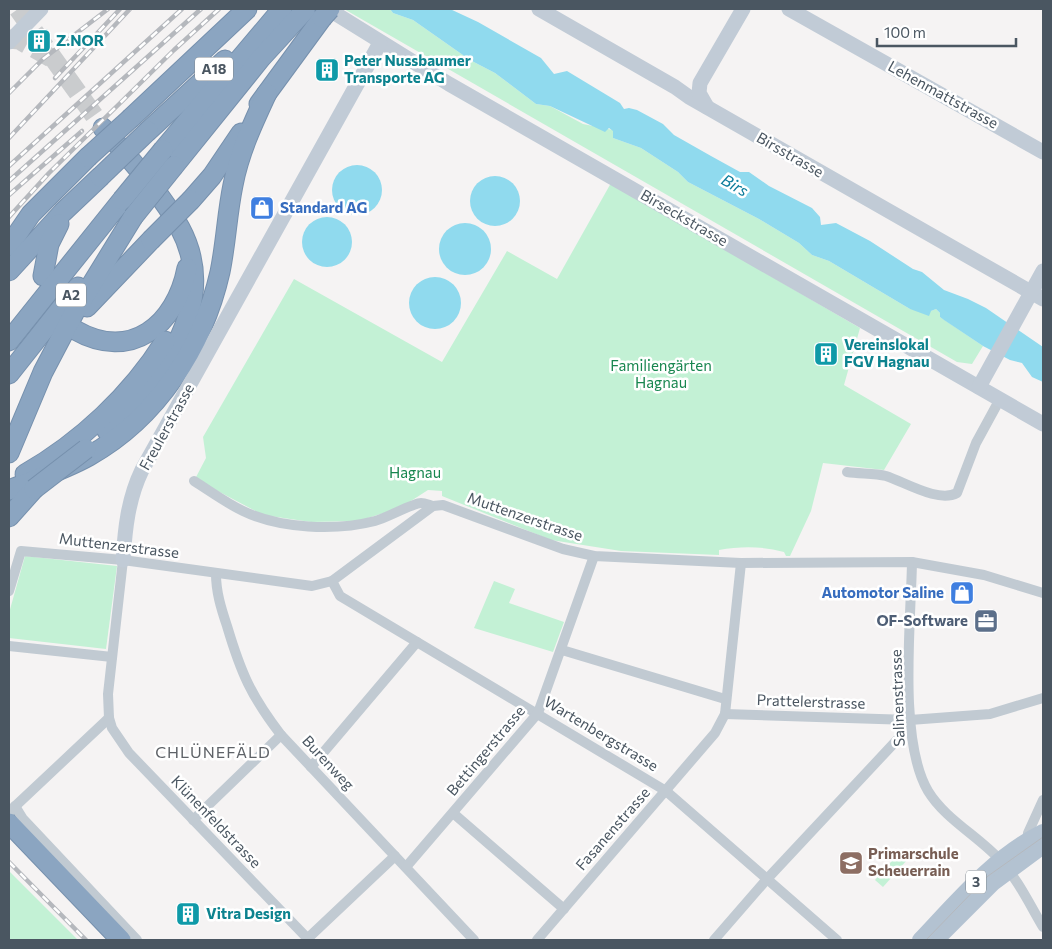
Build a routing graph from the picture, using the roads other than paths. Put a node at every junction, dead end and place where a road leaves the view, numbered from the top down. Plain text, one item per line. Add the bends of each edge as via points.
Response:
1 (41, 9) edge
2 (247, 9) edge
3 (282, 9) edge
4 (306, 9) edge
5 (539, 9) edge
6 (743, 9) edge
7 (789, 9) edge
8 (327, 12) edge
9 (9, 42) edge
10 (380, 43) junction
11 (700, 84) junction
12 (676, 87) junction
13 (267, 93) junction
14 (706, 107) junction
15 (103, 128) tunnel mouth
16 (1043, 152) edge
17 (74, 203) junction
18 (133, 216) junction
19 (9, 246) edge
20 (190, 257) junction
21 (9, 270) edge
22 (1043, 271) edge
23 (44, 276) dead end
24 (1034, 299) edge
25 (75, 330) dead end
26 (9, 341) edge
27 (58, 343) junction
28 (9, 374) edge
29 (982, 382) junction
30 (1000, 399) junction
31 (1043, 424) edge
32 (11, 449) edge
33 (9, 468) edge
34 (847, 472) dead end
35 (194, 481) dead end
36 (9, 482) edge
37 (9, 490) edge
38 (433, 506) junction
39 (9, 516) edge
40 (594, 556) junction
41 (123, 560) junction
42 (912, 562) junction
43 (742, 563) junction
44 (216, 574) junction
45 (332, 581) junction
46 (9, 591) edge
47 (1043, 593) edge
48 (417, 642) junction
49 (9, 646) edge
50 (562, 650) junction
51 (112, 657) junction
52 (1043, 698) edge
53 (725, 700) junction
54 (538, 713) junction
55 (725, 714) junction
56 (109, 718) junction
57 (910, 720) junction
58 (282, 735) junction
59 (897, 740) dead end
60 (312, 767) junction
61 (666, 791) junction
62 (1043, 800) edge
63 (453, 813) junction
64 (10, 820) edge
65 (193, 820) junction
66 (1043, 832) edge
67 (1034, 847) edge
68 (395, 856) junction
69 (1004, 865) junction
70 (406, 867) junction
71 (767, 879) junction
72 (564, 909) junction
73 (1043, 927) edge
74 (104, 940) edge
75 (121, 940) edge
76 (137, 940) edge
77 (308, 940) edge
78 (474, 940) edge
79 (537, 940) edge
80 (714, 940) edge
81 (837, 940) edge
82 (920, 940) edge
83 (936, 940) edge

1 - 9 street
2 - 19 highway, bridge via 88,156 31,214
3 - 17 highway, A18, bridge
3 - 26 highway, A2, bridge via 162,150
4 - 18 highway, A2, bridge via 255,65
5 - 12 street, Birsstrasse
6 - 11 street
7 - 16 street, Lehenmattstrasse
8 - 10 street, Birseckstrasse
8 - 13 highway
10 - 29 street, Birseckstrasse
10 - 41 street, Freulerstrasse via 142,470 128,509
11 - 12 street
11 - 14 street via 699,93
12 - 14 street, Birsstrasse
13 - 27 highway, bridge via 221,164 191,200 88,305
13 - 37 highway via 236,173 215,289 182,366 141,416 107,444 62,470
14 - 24 street, Birsstrasse
15 - 20 highway via 180,227
17 - 21 highway, A18
17 - 23 highway, A18 via 49,244
18 - 27 highway
18 - 28 highway, A2
20 - 25 highway via 180,296 167,317 150,332 135,339 111,342
20 - 36 highway via 188,287 182,307 167,338 146,367 118,400 71,444
20 - 39 highway, bridge via 194,294 184,328 158,374 136,402 86,450 34,488
22 - 24 street
24 - 29 street
27 - 32 highway via 36,386
29 - 30 street, Birseckstrasse
30 - 31 street, Birseckstrasse
30 - 34 street via 976,443 957,493 952,496 922,492 885,476
32 - 33 highway
35 - 38 street via 244,512 303,526 337,527 366,523 385,519 421,503
38 - 40 street, Muttenzerstrasse via 444,505 562,549
38 - 45 street, Muttenzerstrasse
40 - 43 street, Muttenzerstrasse
40 - 50 street, Bettingerstrasse
41 - 44 street, Muttenzerstrasse
41 - 46 street, Muttenzerstrasse via 21,551
41 - 51 street, Freulerstrasse
42 - 43 street, Muttenzerstrasse
42 - 47 street, Muttenzerstrasse via 984,575
42 - 57 street, Salinenstrasse
43 - 53 street, Fasanenstrasse
44 - 45 street, Muttenzerstrasse via 312,586
44 - 58 street, Burenweg via 216,589 238,666 250,692
45 - 48 street, Wartenbergstrasse via 340,596
48 - 54 street, Wartenbergstrasse
48 - 60 street
49 - 51 street
50 - 53 street
50 - 54 street, Bettingerstrasse
51 - 56 street, Freulerstrasse
52 - 57 street, Prattelerstrasse via 990,714
53 - 55 street, Fasanenstrasse
54 - 61 street, Wartenbergstrasse
54 - 63 street, Bettingerstrasse
55 - 57 street, Prattelerstrasse
55 - 61 street, Fasanenstrasse via 715,733
56 - 64 street
56 - 65 street, Klünenfeldstrasse via 129,753
57 - 69 street, Salinenstrasse via 913,750 929,792 943,810
58 - 60 street, Burenweg
58 - 65 street
59 - 71 street
60 - 68 street, Burenweg
61 - 71 street, Wartenbergstrasse
61 - 72 street, Fasanenstrasse
62 - 67 street
63 - 70 street, Bettingerstrasse
63 - 72 street
64 - 74 highway
64 - 75 highway
64 - 76 street via 23,819
65 - 77 street, Klünenfeldstrasse
66 - 67 main road, 3
67 - 69 main road, 3
68 - 70 street, Burenweg
68 - 77 street
69 - 73 street, Salinenstrasse
69 - 82 main road, 3 via 970,888
69 - 83 main road, 3
70 - 78 street, Burenweg
71 - 80 street
71 - 81 street, Wartenbergstrasse
72 - 79 street, Fasanenstrasse

